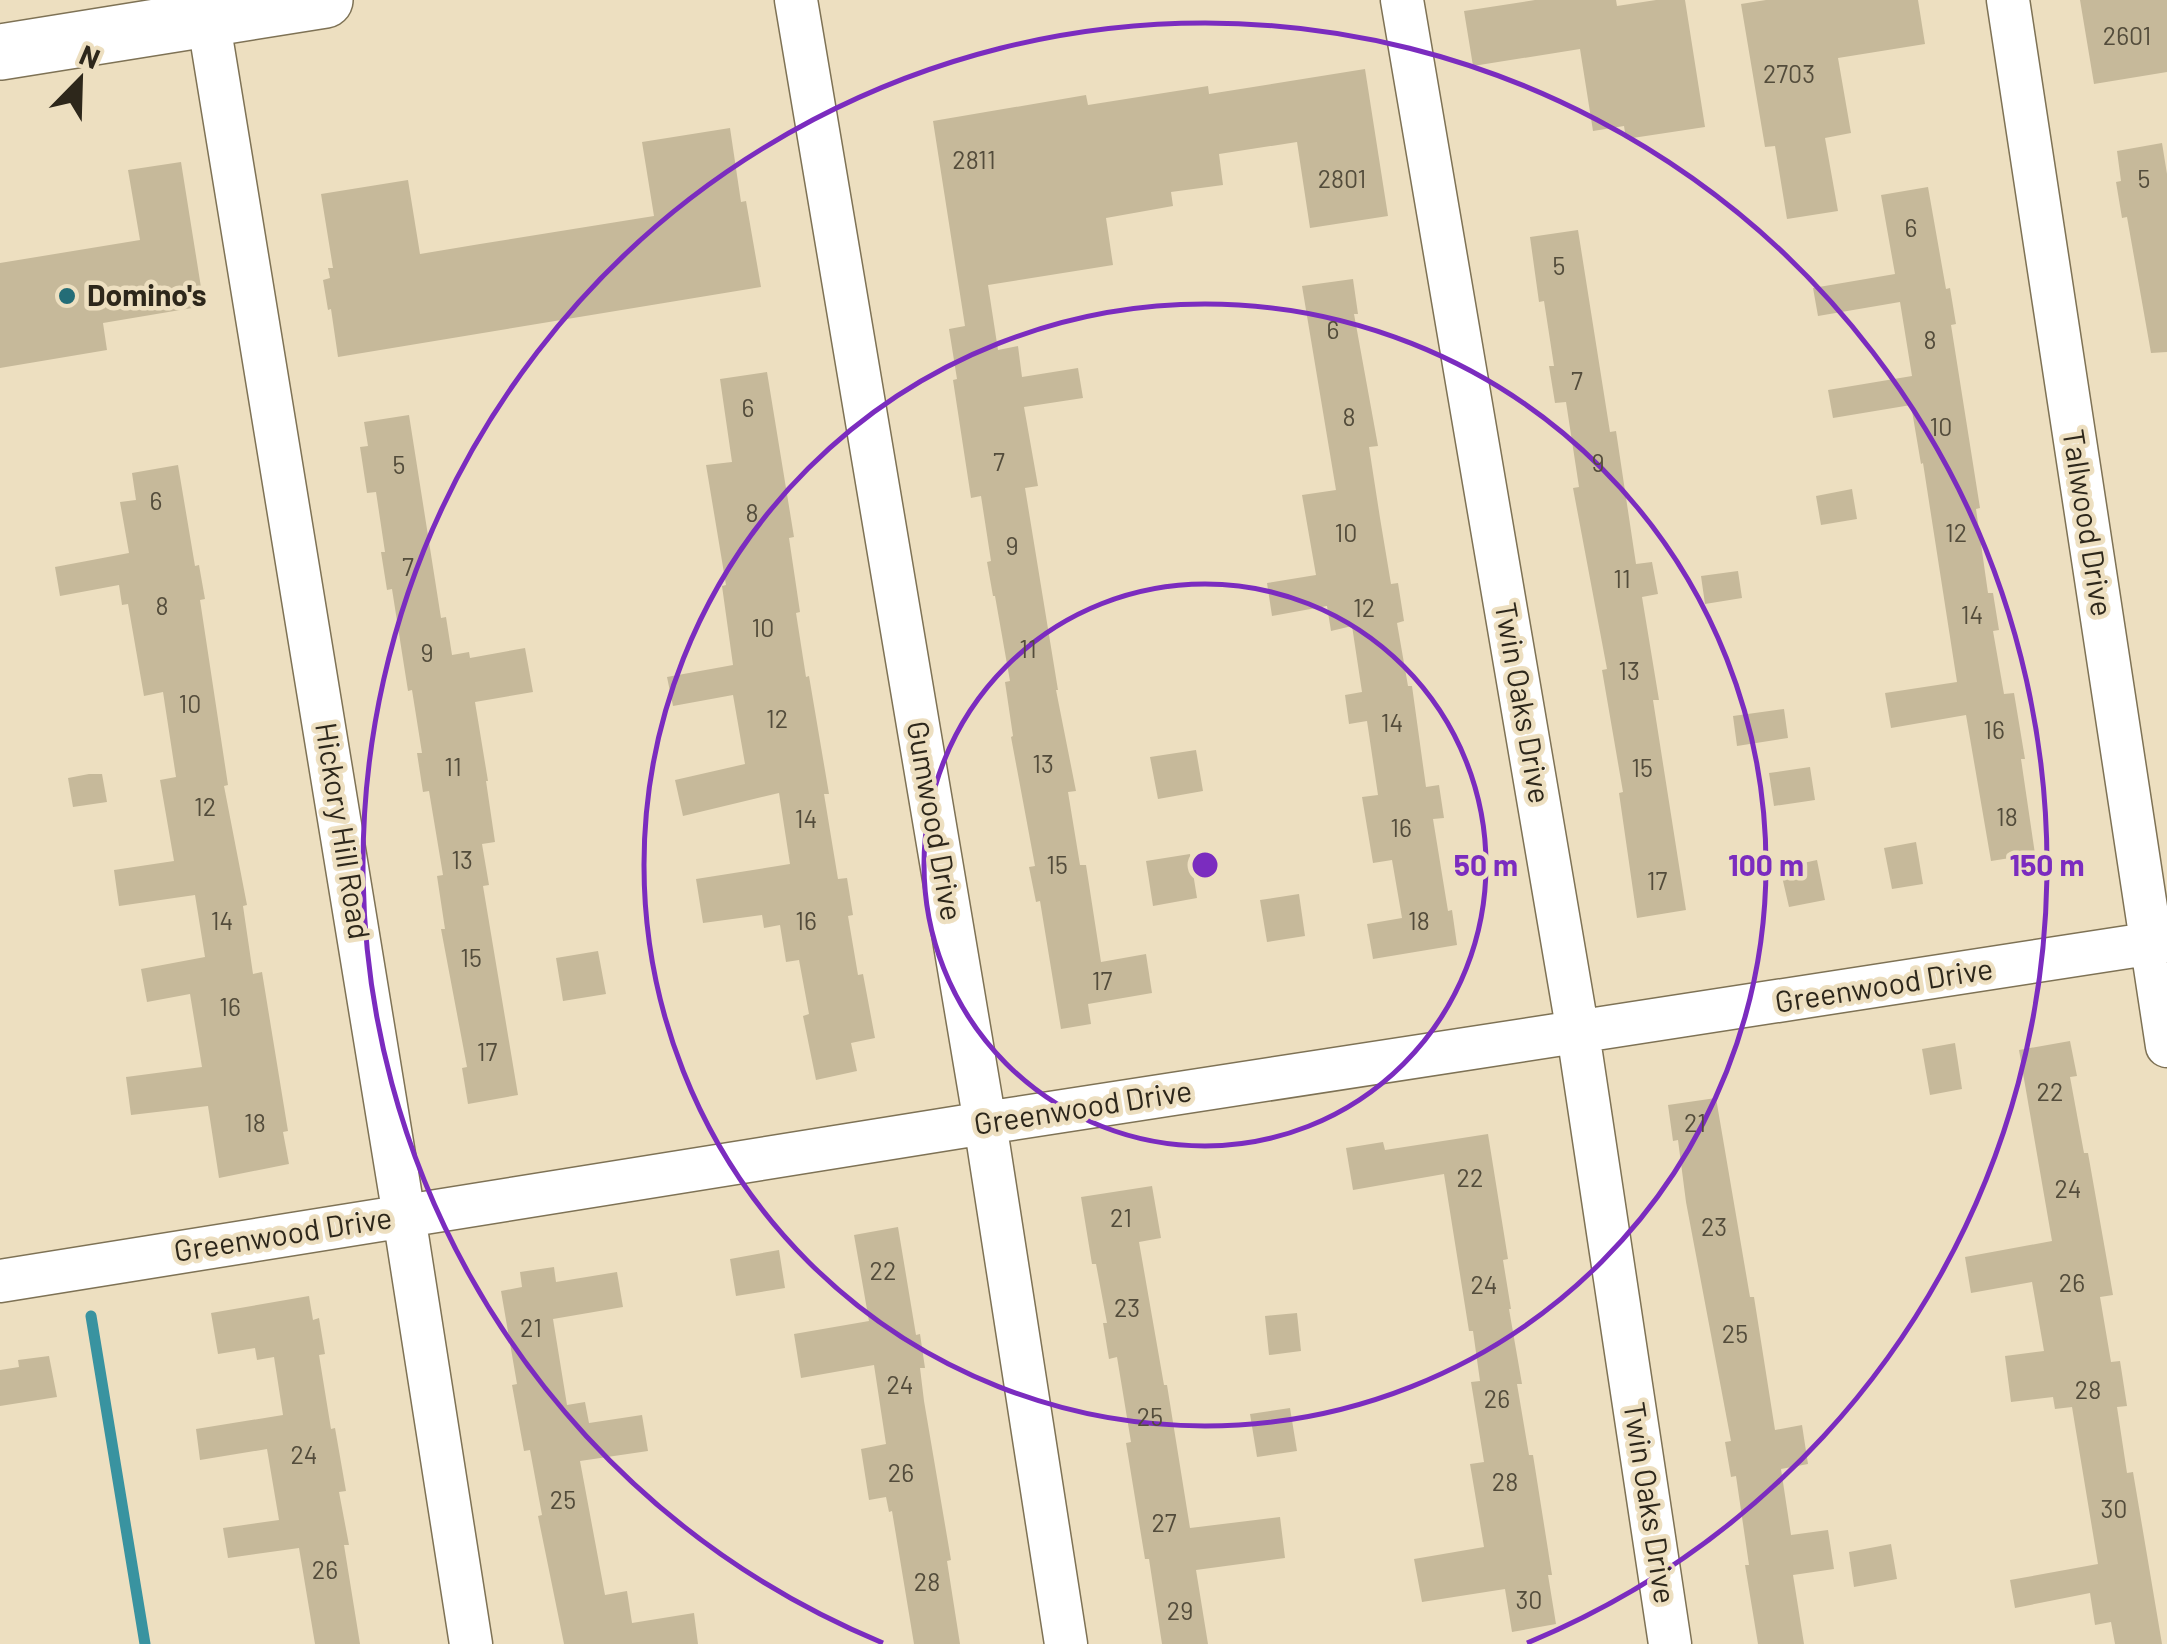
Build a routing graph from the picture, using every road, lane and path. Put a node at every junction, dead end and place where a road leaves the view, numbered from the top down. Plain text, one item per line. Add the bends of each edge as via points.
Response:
1 (326, 0) edge
2 (796, 0) edge
3 (1402, 0) edge
4 (2008, 0) edge
5 (208, 18) junction
6 (0, 52) edge
7 (2159, 942) edge
8 (1578, 1033) junction
9 (2167, 1046) edge
10 (985, 1123) junction
11 (404, 1216) junction
12 (0, 1281) edge
13 (471, 1644) edge
14 (1066, 1644) edge
15 (1670, 1644) edge

1 - 5 highway
2 - 10 street, Gumwood Drive
3 - 8 street, Twin Oaks Drive
4 - 7 street, Tallwood Drive
5 - 6 highway
5 - 11 street, Hickory Hill Road
7 - 8 street, Greenwood Drive
7 - 9 street, Tallwood Drive
8 - 10 street, Greenwood Drive
8 - 15 street, Twin Oaks Drive
10 - 11 street, Greenwood Drive
10 - 14 street, Gumwood Drive
11 - 12 street, Greenwood Drive
11 - 13 street, Hickory Hill Road

